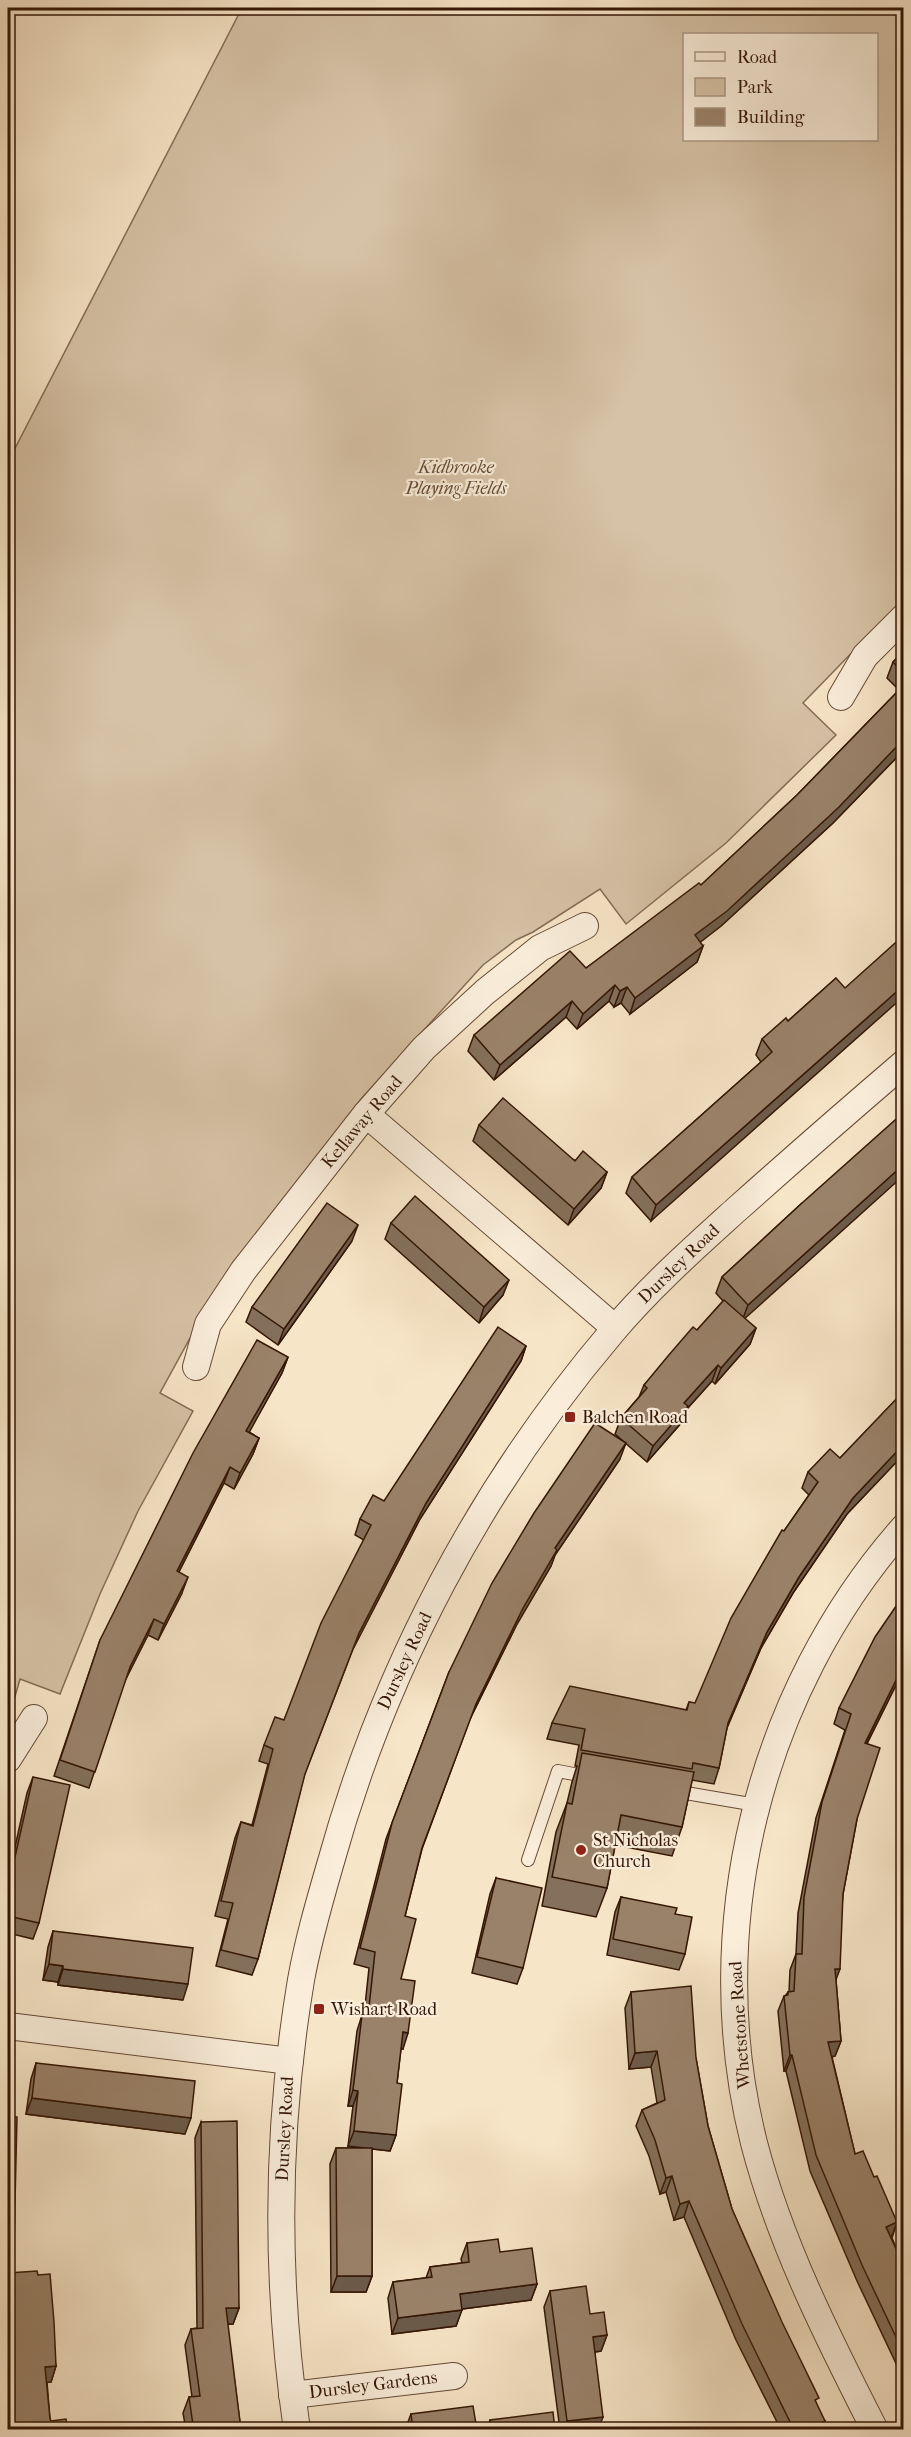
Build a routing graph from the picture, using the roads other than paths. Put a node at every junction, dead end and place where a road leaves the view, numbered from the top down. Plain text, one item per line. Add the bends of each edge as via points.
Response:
1 (903, 617) edge
2 (841, 697) dead end
3 (585, 926) dead end
4 (903, 1063) edge
5 (366, 1114) junction
6 (615, 1329) junction
7 (196, 1367) dead end
8 (903, 1527) edge
9 (34, 1718) dead end
10 (8, 1759) edge
11 (603, 1779) edge
12 (660, 1789) edge
13 (756, 1805) junction
14 (528, 1860) dead end
15 (8, 2026) edge
16 (290, 2061) junction
17 (454, 2376) dead end
18 (292, 2395) junction
19 (297, 2430) edge
20 (875, 2430) edge

1 - 2 street via 865,656
3 - 5 street, Kellaway Road via 540,948 485,992 424,1048
4 - 6 street, Dursley Road via 686,1255
5 - 6 street
5 - 7 street, Kellaway Road via 243,1271 208,1324
6 - 16 street, Dursley Road via 555,1403 501,1482 451,1565 408,1650 376,1726 334,1850 302,1978
8 - 13 street, Whetstone Road via 837,1616 807,1668 780,1729
9 - 10 street
11 - 14 lane via 558,1771
12 - 13 lane
13 - 20 street, Whetstone Road via 743,1863 734,1984 743,2084 754,2142 774,2211 802,2278
15 - 16 street
16 - 18 street, Dursley Road via 282,2143 280,2236
17 - 18 street, Dursley Gardens
18 - 19 street, Dursley Road

